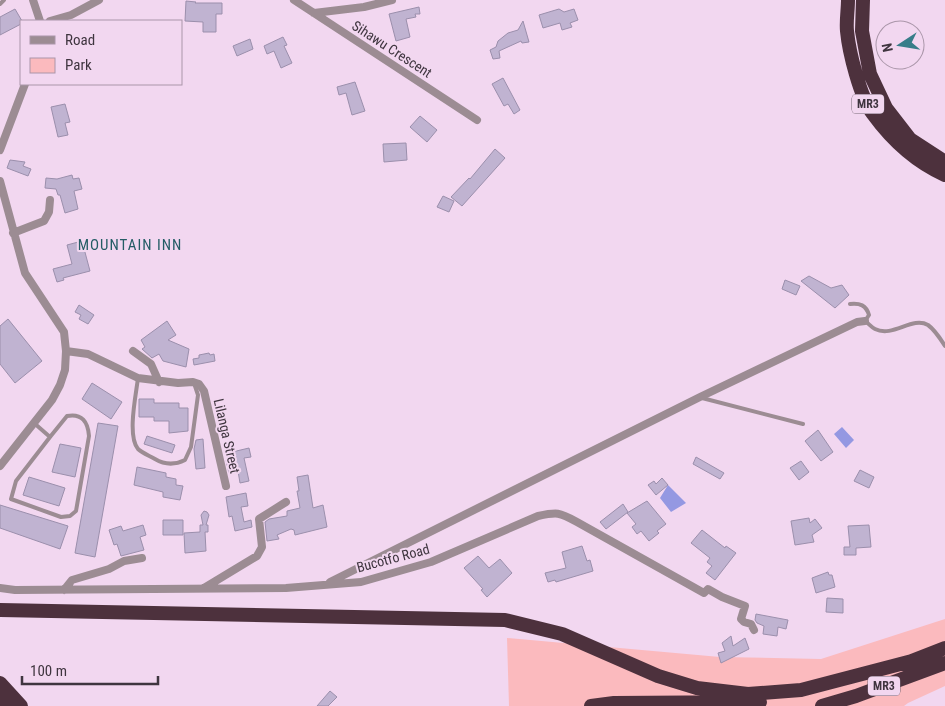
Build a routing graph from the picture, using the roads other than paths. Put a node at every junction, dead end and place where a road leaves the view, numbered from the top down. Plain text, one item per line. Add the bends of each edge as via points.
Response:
1 (4, 0) edge
2 (33, 0) edge
3 (99, 0) edge
4 (294, 0) edge
5 (392, 0) edge
6 (848, 0) edge
7 (863, 0) edge
8 (363, 3) edge
9 (0, 4) edge
10 (314, 13) junction
11 (40, 20) edge
12 (54, 20) edge
13 (25, 85) edge
14 (476, 120) dead end
15 (0, 150) edge
16 (945, 162) edge
17 (945, 175) edge
18 (0, 181) edge
19 (50, 200) dead end
20 (13, 233) junction
21 (850, 304) dead end
22 (865, 321) junction
23 (945, 346) edge
24 (66, 351) junction
25 (134, 351) dead end
26 (138, 378) junction
27 (159, 382) junction
28 (193, 382) junction
29 (700, 397) junction
30 (34, 423) junction
31 (803, 424) dead end
32 (50, 437) junction
33 (0, 466) edge
34 (226, 486) dead end
35 (286, 502) dead end
36 (142, 558) dead end
37 (326, 584) junction
38 (0, 588) edge
39 (202, 589) junction
40 (64, 590) junction
41 (0, 610) edge
42 (754, 630) dead end
43 (945, 648) edge
44 (912, 661) junction
45 (945, 663) edge
46 (0, 683) edge
47 (21, 706) edge
48 (592, 706) edge
49 (822, 706) edge

1 - 9 lane
2 - 11 street
3 - 12 street
4 - 10 street, Sihawu Crescent
5 - 8 street
6 - 17 highway, MR3 via 847,30 856,74 872,113 904,150
7 - 16 highway, MR3 via 862,31 870,74 886,108 910,139
8 - 10 street
10 - 14 street, Sihawu Crescent
13 - 15 street
18 - 20 street
19 - 20 street via 44,221
20 - 24 street via 25,273 64,332
21 - 22 lane via 863,305 867,309
22 - 23 lane via 875,329 885,331 919,322 927,324
22 - 29 street
24 - 26 street via 88,354
24 - 30 street via 60,385
25 - 27 street via 151,364
26 - 27 street
26 - 28 lane via 132,428 134,439 137,448 161,463 176,464 185,460 191,447 198,395
27 - 28 street
28 - 34 street, Lilanga Street via 204,391
29 - 31 lane
29 - 37 street
30 - 32 lane
30 - 33 street
32 - 32 lane via 67,416 82,417 88,425 89,436 76,511 70,516 62,517 11,499 16,481
35 - 39 street via 259,519 262,547 257,556
36 - 40 street via 124,561 72,580
37 - 39 street, Bucotfo Road
37 - 42 street, Bucotfo Road via 361,582 431,562 554,512 564,514 704,593 708,589 745,606 741,618
38 - 40 street, Bucotfo Road
39 - 40 street, Bucotfo Road
41 - 44 highway via 505,620 562,634 658,676 697,688 748,694 802,690
43 - 44 highway, MR3
44 - 48 highway, MR3 via 808,696 754,703 614,703
45 - 49 highway, MR3
46 - 47 highway

